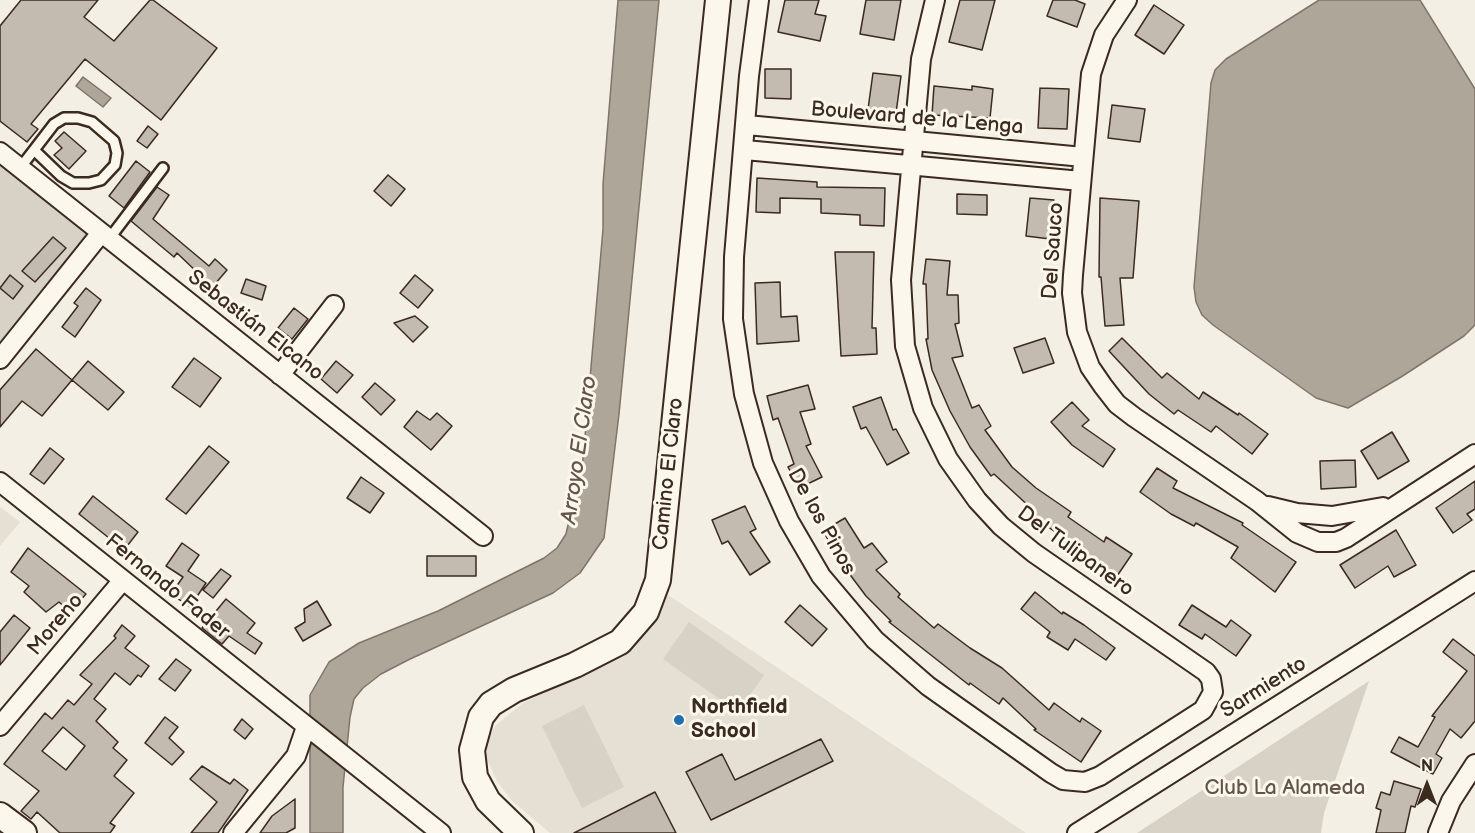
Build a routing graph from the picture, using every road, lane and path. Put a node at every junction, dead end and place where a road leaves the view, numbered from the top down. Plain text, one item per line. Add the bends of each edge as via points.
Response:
1 (718, 0) edge
2 (759, 0) edge
3 (935, 0) edge
4 (1127, 0) edge
5 (747, 125) junction
6 (913, 142) junction
7 (34, 150) junction
8 (745, 150) junction
9 (0, 152) edge
10 (1083, 157) junction
11 (910, 165) junction
12 (20, 168) junction
13 (163, 168) dead end
14 (1081, 181) junction
15 (105, 236) junction
16 (334, 304) dead end
17 (0, 359) edge
18 (280, 375) junction
19 (1475, 454) edge
20 (0, 482) edge
21 (1257, 501) junction
22 (1396, 504) junction
23 (483, 536) dead end
24 (123, 580) junction
25 (1475, 581) edge
26 (1214, 692) joint
27 (0, 726) edge
28 (306, 727) junction
29 (1475, 764) edge
30 (0, 815) edge
31 (24, 833) edge
32 (233, 833) edge
33 (441, 833) edge
34 (521, 833) edge
35 (1077, 833) edge
36 (1438, 833) edge

1 - 34 street, Camino El Claro via 658,580 646,612 620,642 514,690 481,717 472,750 475,777 489,801
2 - 5 street, De los Pinos
3 - 6 street, Del Tulipanero via 921,59
4 - 10 street, Del Sauco via 1111,21 1095,55
5 - 6 street, Boulevard de la Lenga
5 - 8 street, De los Pinos
6 - 10 street, Boulevard de la Lenga
6 - 11 street, Del Tulipanero
7 - 7 lane via 54,124 64,118 78,118 103,130 114,141 117,153 109,174 89,183 73,183
7 - 12 lane
8 - 11 street
8 - 26 street, De los Pinos via 734,257 733,319 749,417 763,463 789,521 821,576 853,616 928,686 1051,773 1075,782 1100,776 1203,710
9 - 12 street, Sebastián Elcano
10 - 14 street, Del Sauco
11 - 14 street
11 - 26 street, Del Tulipanero via 901,280 902,324 917,391 948,459 1001,526 1206,672
12 - 15 street, Sebastián Elcano
13 - 15 lane
14 - 21 street, Del Sauco via 1072,293 1077,332 1090,367 1117,404
15 - 17 street
15 - 18 street, Sebastián Elcano
16 - 18 street
18 - 23 street, Sebastián Elcano
19 - 22 street, Del Sauco
20 - 24 street, Fernando Fader
21 - 22 street, Del Sauco via 1314,516 1345,516
21 - 22 street, Del Sauco via 1297,533 1318,543 1346,538
24 - 27 street, Moreno
24 - 28 street, Fernando Fader
25 - 35 street, Sarmiento
28 - 32 street via 296,756
28 - 33 street, Fernando Fader
29 - 36 street via 1450,801
30 - 31 street

